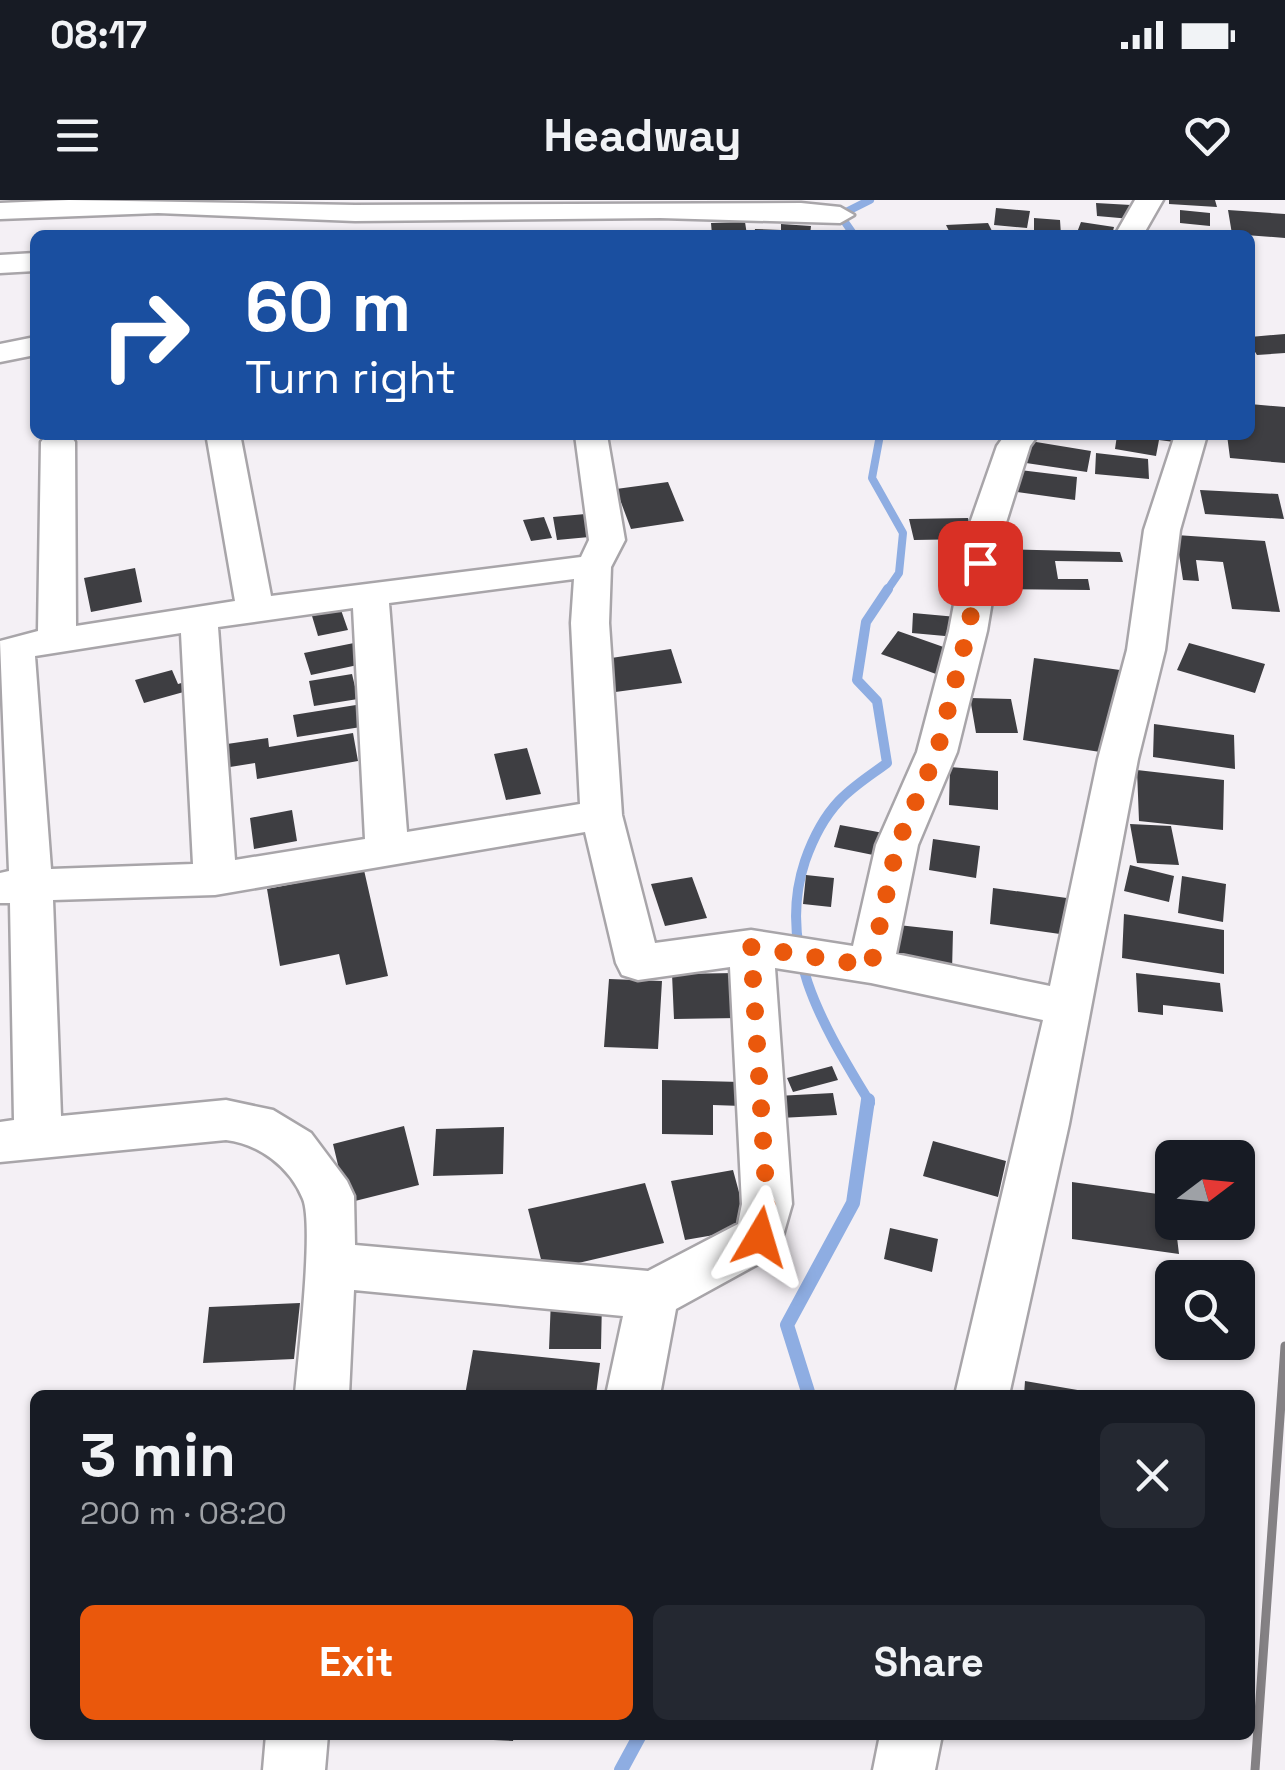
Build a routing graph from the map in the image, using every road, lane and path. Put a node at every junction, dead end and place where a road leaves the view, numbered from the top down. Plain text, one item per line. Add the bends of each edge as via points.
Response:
1 (1149, 200) edge
2 (0, 211) edge
3 (840, 215) dead end
4 (355, 216) edge
5 (1132, 230) edge
6 (30, 262) edge
7 (0, 264) edge
8 (30, 347) edge
9 (0, 353) edge
10 (224, 440) dead end
11 (591, 440) edge
12 (1018, 440) edge
13 (1190, 440) edge
14 (58, 442) dead end
15 (593, 568) junction
16 (370, 594) junction
17 (255, 609) junction
18 (199, 620) junction
19 (58, 640) junction
20 (8, 647) edge
21 (601, 815) junction
22 (387, 852) junction
23 (215, 879) junction
24 (16, 887) edge
25 (776, 950) junction
26 (871, 966) junction
27 (1068, 1008) junction
28 (19, 1141) edge
29 (330, 1265) junction
30 (653, 1295) junction
31 (322, 1390) edge
32 (634, 1390) edge
33 (983, 1390) edge
34 (296, 1740) edge
35 (910, 1740) edge
36 (294, 1770) edge
37 (904, 1770) edge

1 - 5 street
2 - 4 street via 158,205
3 - 4 street via 660,210
6 - 7 street
8 - 9 street
10 - 17 street
11 - 15 street via 607,540
12 - 26 street via 986,529 937,752 897,845
13 - 27 street via 1162,530 1146,650
14 - 19 street
15 - 16 street via 528,570
15 - 21 street
16 - 17 street
16 - 22 street
17 - 18 street
18 - 19 street
18 - 23 street
19 - 20 street
20 - 24 street
21 - 22 street
21 - 25 street via 638,963
22 - 23 street
23 - 24 street
24 - 28 street
25 - 26 street
25 - 30 street via 767,1204 760,1237
26 - 27 street
27 - 33 street
28 - 29 street via 226,1120 256,1124 294,1147 329,1196
29 - 30 street
29 - 31 street
30 - 32 street
34 - 36 street
35 - 37 street

